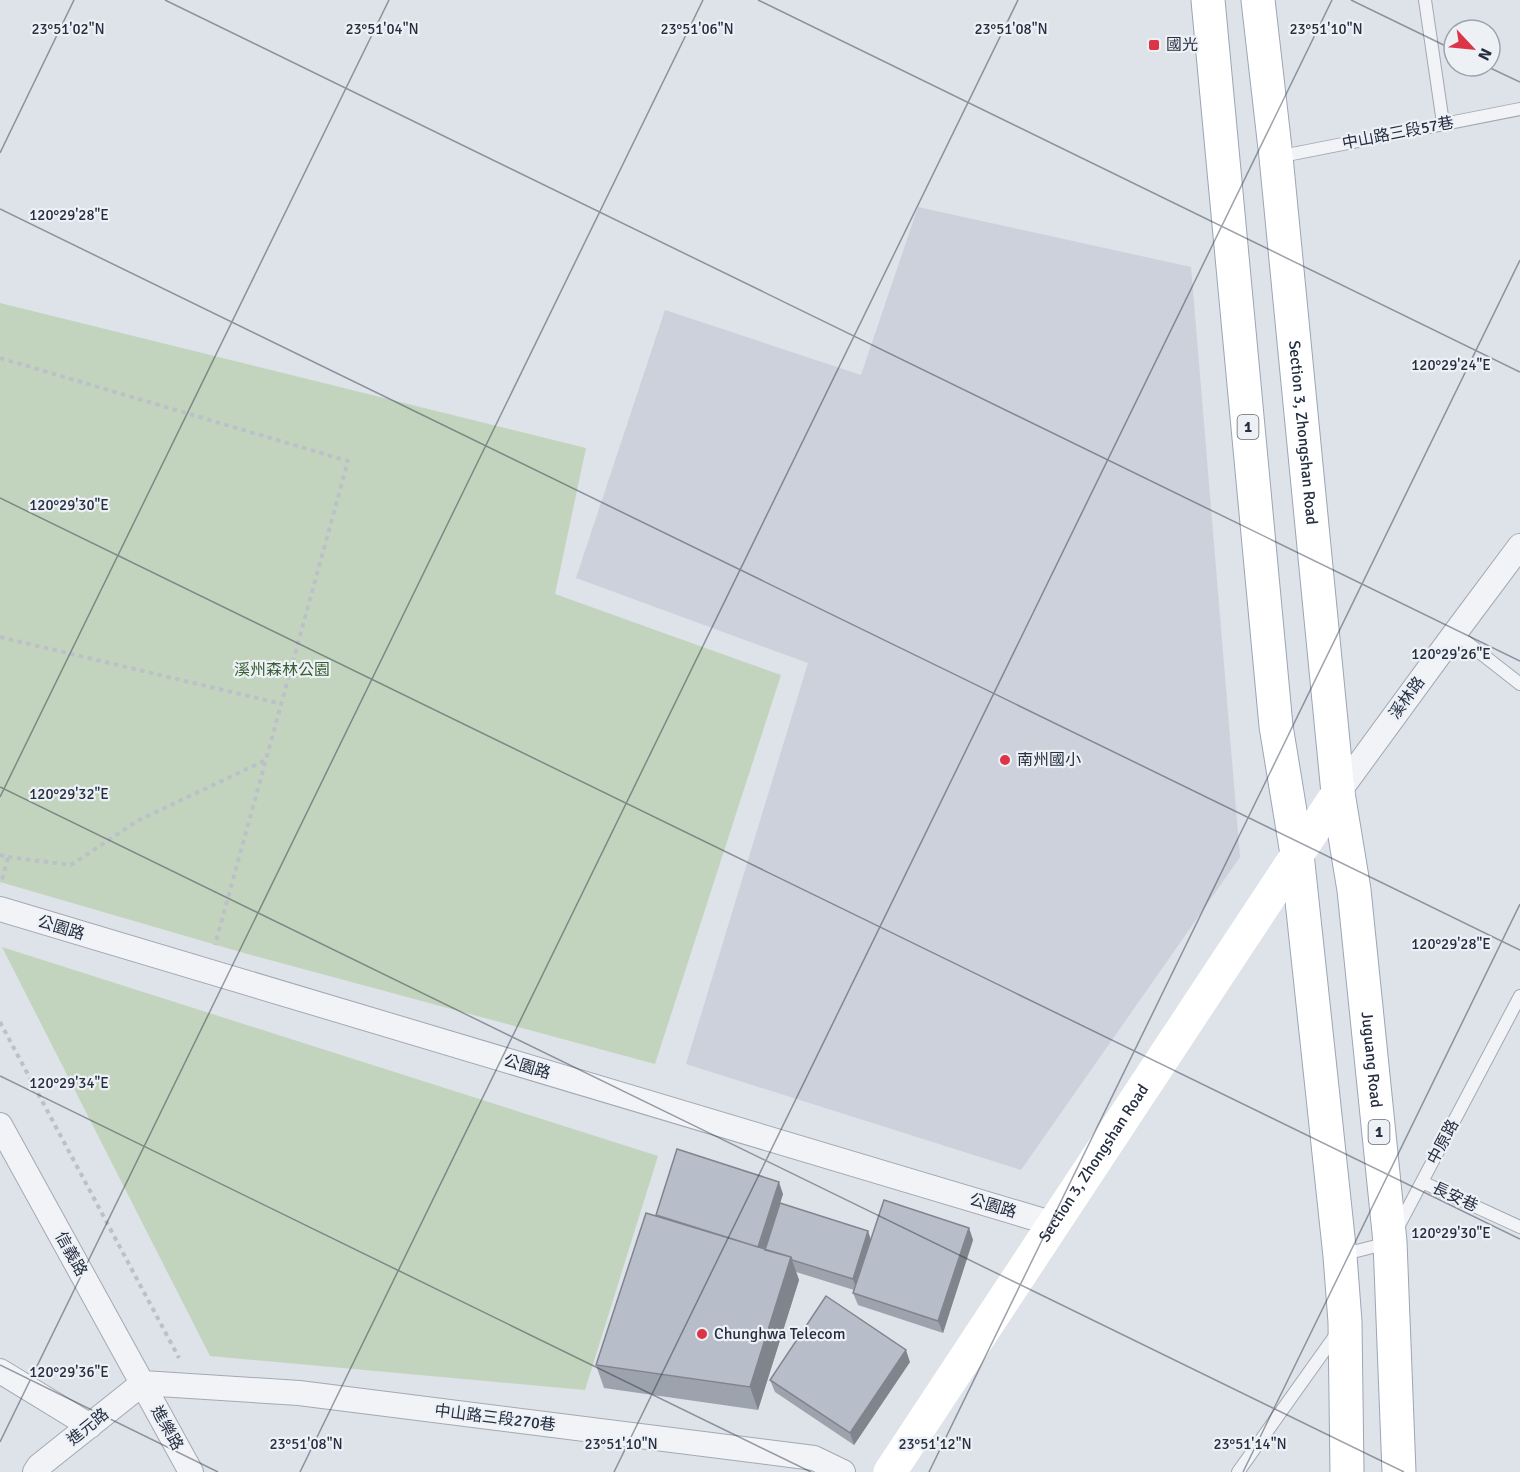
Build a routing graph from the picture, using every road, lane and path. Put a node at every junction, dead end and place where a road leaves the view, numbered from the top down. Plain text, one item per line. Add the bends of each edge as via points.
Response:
1 (1208, 0) edge
2 (1258, 0) edge
3 (1425, 0) edge
4 (1520, 109) edge
5 (1443, 123) junction
6 (1276, 157) junction
7 (0, 358) edge
8 (1520, 546) edge
9 (1455, 633) junction
10 (0, 637) edge
11 (1520, 684) edge
12 (282, 704) junction
13 (266, 760) junction
14 (1338, 793) junction
15 (1297, 854) junction
16 (0, 855) edge
17 (8, 857) junction
18 (0, 889) edge
19 (0, 909) edge
20 (208, 972) junction
21 (1520, 996) edge
22 (0, 1022) edge
23 (0, 1125) edge
24 (1422, 1182) junction
25 (1054, 1224) junction
26 (1520, 1227) edge
27 (1390, 1242) junction
28 (1340, 1256) junction
29 (1345, 1322) junction
30 (0, 1371) edge
31 (143, 1383) junction
32 (194, 1387) junction
33 (90, 1425) junction
34 (35, 1472) edge
35 (191, 1472) edge
36 (843, 1472) edge
37 (890, 1472) edge
38 (1238, 1472) edge
39 (1347, 1472) edge
40 (1399, 1472) edge

1 - 15 main road, 1 via 1276,726
2 - 6 main road, Section 3, Zhongshan Road / 1
3 - 5 lane
4 - 5 lane, 中山路三段57巷
5 - 6 lane, 中山路三段57巷
6 - 14 main road, Section 3, Zhongshan Road / 1
7 - 12 path via 348,461
8 - 9 street, 溪林路
9 - 11 lane
9 - 14 street, 溪林路
10 - 12 path
12 - 13 path
13 - 17 path via 137,821 71,865
13 - 20 path
14 - 15 main road, Section 3, Zhongshan Road
14 - 27 main road, Juguang Road / 1 via 1354,890
15 - 25 main road, Section 3, Zhongshan Road
15 - 28 main road, 1
16 - 17 path
17 - 18 path
19 - 20 street, 公園路
20 - 25 street, 公園路
21 - 24 lane, 中原路
22 - 32 path
23 - 31 street, 信義路
24 - 26 lane, 長安巷
24 - 27 lane, 中原路
25 - 37 main road, Section 3, Zhongshan Road
27 - 28 lane
27 - 40 main road, Juguang Road / 1
28 - 29 main road, 1
29 - 38 lane
29 - 39 main road, 1
30 - 33 street
31 - 32 street, 中山路三段270巷
31 - 33 street, 進元路
31 - 35 street, 進樂路
32 - 36 street, 中山路三段270巷 via 298,1393 803,1456
33 - 34 street, 進元路

